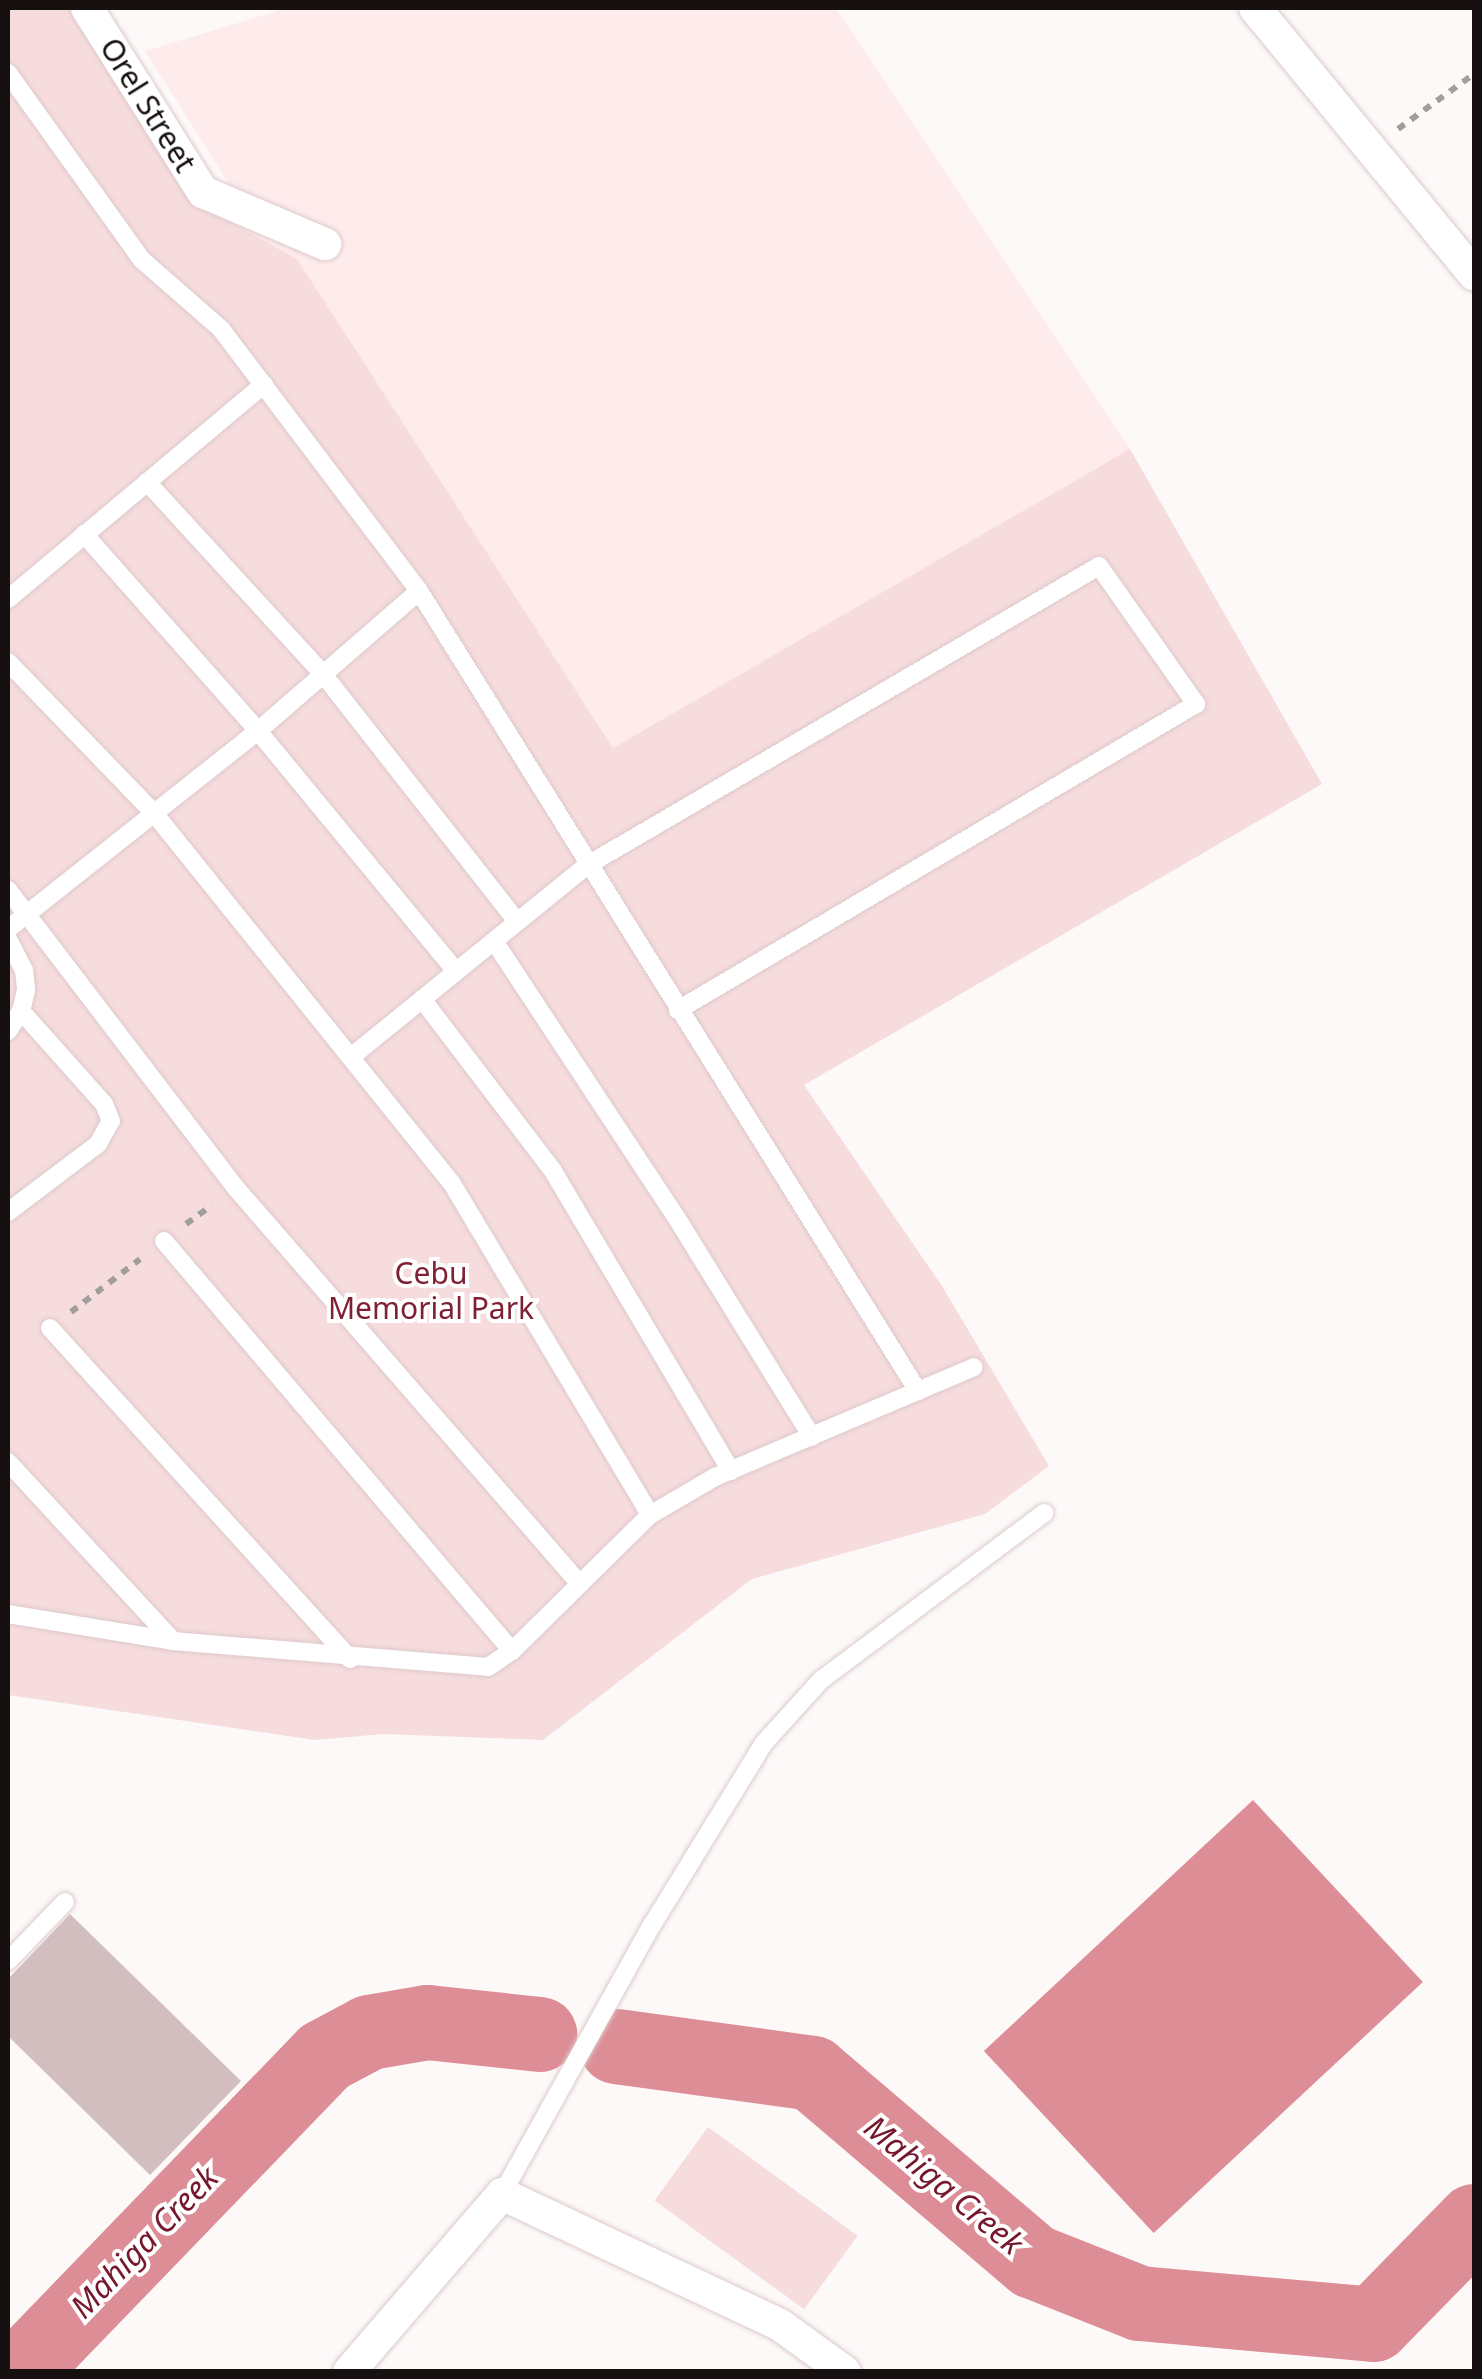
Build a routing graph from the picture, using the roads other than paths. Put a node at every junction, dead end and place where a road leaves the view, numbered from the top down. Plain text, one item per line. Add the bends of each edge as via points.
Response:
1 (87, 8) edge
2 (1272, 13) edge
3 (9, 78) edge
4 (325, 244) dead end
5 (1469, 258) edge
6 (264, 384) junction
7 (147, 482) junction
8 (84, 534) junction
9 (418, 591) junction
10 (8, 599) edge
11 (8, 662) edge
12 (323, 674) junction
13 (258, 731) junction
14 (154, 813) junction
15 (586, 866) junction
16 (8, 890) edge
17 (29, 914) junction
18 (518, 921) junction
19 (8, 929) edge
20 (8, 938) edge
21 (494, 941) junction
22 (456, 972) junction
23 (422, 999) junction
24 (20, 1010) junction
25 (678, 1010) junction
26 (8, 1031) edge
27 (351, 1057) junction
28 (8, 1212) edge
29 (164, 1241) dead end
30 (50, 1328) dead end
31 (974, 1367) dead end
32 (918, 1391) junction
33 (812, 1437) junction
34 (8, 1462) edge
35 (731, 1471) junction
36 (1044, 1513) dead end
37 (650, 1515) junction
38 (580, 1584) junction
39 (8, 1614) edge
40 (174, 1642) junction
41 (512, 1651) junction
42 (350, 1659) junction
43 (65, 1902) dead end
44 (8, 1960) edge
45 (502, 2194) junction
46 (349, 2372) edge
47 (845, 2372) edge

1 - 4 street, Orel Street via 203,192
2 - 5 street via 1370,148
3 - 6 lane via 142,260 221,329
6 - 7 lane
6 - 9 lane
7 - 8 lane
7 - 12 lane
8 - 10 lane
8 - 13 lane
9 - 12 lane
9 - 15 lane
11 - 14 lane
12 - 13 lane
12 - 18 lane
13 - 14 lane
13 - 22 lane
14 - 17 lane
14 - 27 lane
15 - 18 lane
15 - 25 lane
15 - 25 lane via 1099,566 1196,704
16 - 17 lane
17 - 19 lane
17 - 38 lane via 236,1187
18 - 21 lane
20 - 24 lane via 24,970
21 - 22 lane
21 - 33 lane
22 - 23 lane
23 - 27 lane
23 - 35 lane via 552,1172
24 - 26 lane
24 - 28 lane via 104,1104 111,1121 98,1144
25 - 32 lane
27 - 37 lane via 451,1182
29 - 41 lane
30 - 42 lane
31 - 32 lane
32 - 33 lane
33 - 35 lane
34 - 40 lane
35 - 37 lane
36 - 45 lane via 822,1680 764,1743 652,1925
37 - 38 lane
38 - 41 lane
39 - 40 lane
40 - 42 lane
41 - 42 lane via 488,1667
43 - 44 lane
45 - 46 street
45 - 47 street via 780,2325

